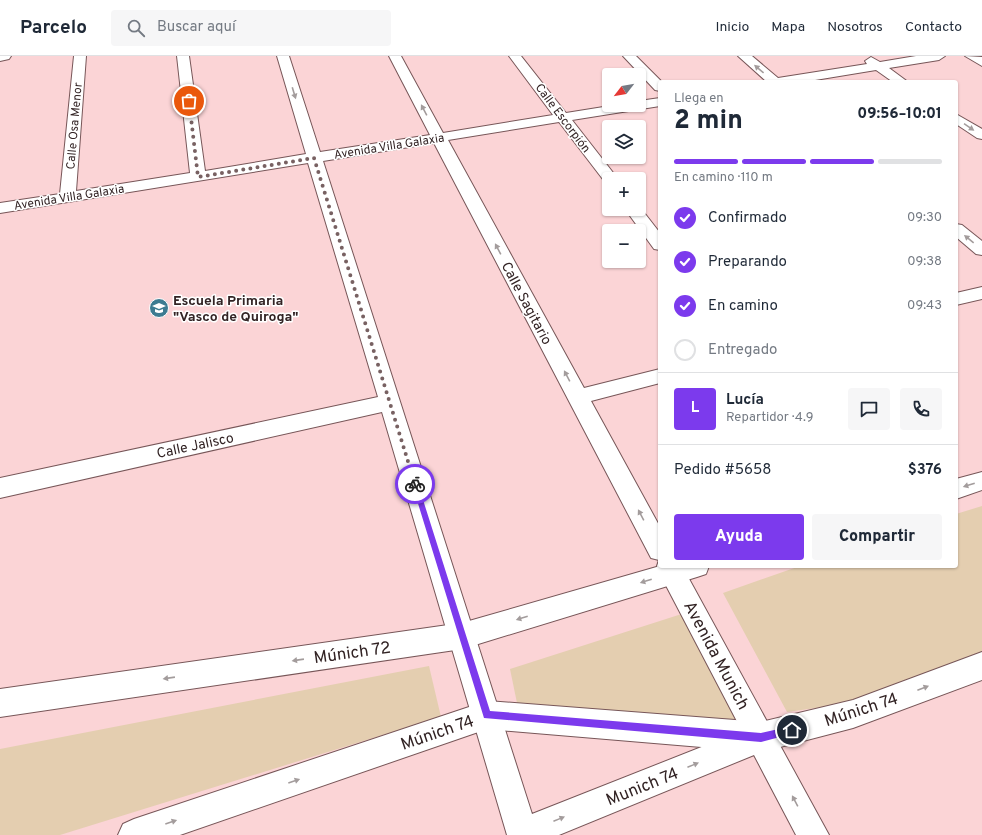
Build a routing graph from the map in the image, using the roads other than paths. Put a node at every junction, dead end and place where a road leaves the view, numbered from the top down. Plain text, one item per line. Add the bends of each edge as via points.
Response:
1 (5, 56) edge
2 (80, 56) edge
3 (183, 56) edge
4 (283, 56) edge
5 (394, 56) edge
6 (516, 56) edge
7 (629, 56) edge
8 (744, 56) edge
9 (864, 56) edge
10 (939, 56) edge
11 (971, 56) edge
12 (0, 57) edge
13 (982, 62) edge
14 (878, 66) junction
15 (773, 80) edge
16 (791, 80) edge
17 (899, 80) edge
18 (658, 85) edge
19 (658, 102) edge
20 (563, 118) junction
21 (958, 119) edge
22 (982, 136) edge
23 (439, 138) junction
24 (314, 158) junction
25 (605, 172) edge
26 (198, 177) junction
27 (68, 197) junction
28 (0, 208) edge
29 (637, 216) edge
30 (958, 231) edge
31 (658, 242) edge
32 (982, 250) edge
33 (982, 293) edge
34 (958, 299) edge
35 (658, 377) edge
36 (578, 397) junction
37 (390, 402) junction
38 (982, 481) edge
39 (0, 488) edge
40 (958, 488) edge
41 (658, 546) edge
42 (680, 568) edge
43 (462, 636) junction
44 (982, 666) edge
45 (0, 703) edge
46 (487, 715) junction
47 (761, 738) junction
48 (523, 834) edge
49 (134, 835) edge
50 (813, 835) edge

1 - 12 street
2 - 27 street, Calle Osa Menor
3 - 26 street
4 -> 24 street
23 -> 5 street, Calle Sagitario
6 - 20 street, Calle Escorpión
7 - 18 street
15 -> 8 street
9 - 14 street
10 - 14 street
11 - 13 street
14 - 16 street
14 - 17 street
19 - 20 street, Avenida Villa Galaxia
20 - 23 street, Avenida Villa Galaxia
20 - 25 street, Calle Escorpión
21 -> 22 street
23 - 24 street, Avenida Villa Galaxia
36 -> 23 street, Calle Sagitario
24 - 26 street, Avenida Villa Galaxia
24 - 37 street
26 - 27 street, Avenida Villa Galaxia
27 - 28 street, Avenida Villa Galaxia
29 - 31 street
32 -> 30 street
33 - 34 street
35 - 36 street
41 -> 36 street, Calle Sagitario
37 - 39 street, Calle Jalisco
37 - 43 street
38 -> 40 street
42 -> 43 street, Múnich 72
42 - 47 street, Avenida Munich
43 -> 45 street, Múnich 72
43 - 46 street
47 -> 44 street, Múnich 74 via 853,714
46 - 47 street, Múnich 74
46 - 48 street
49 -> 46 street, Múnich 74
48 -> 47 street, Munich 74
50 -> 47 street, Avenida Munich

